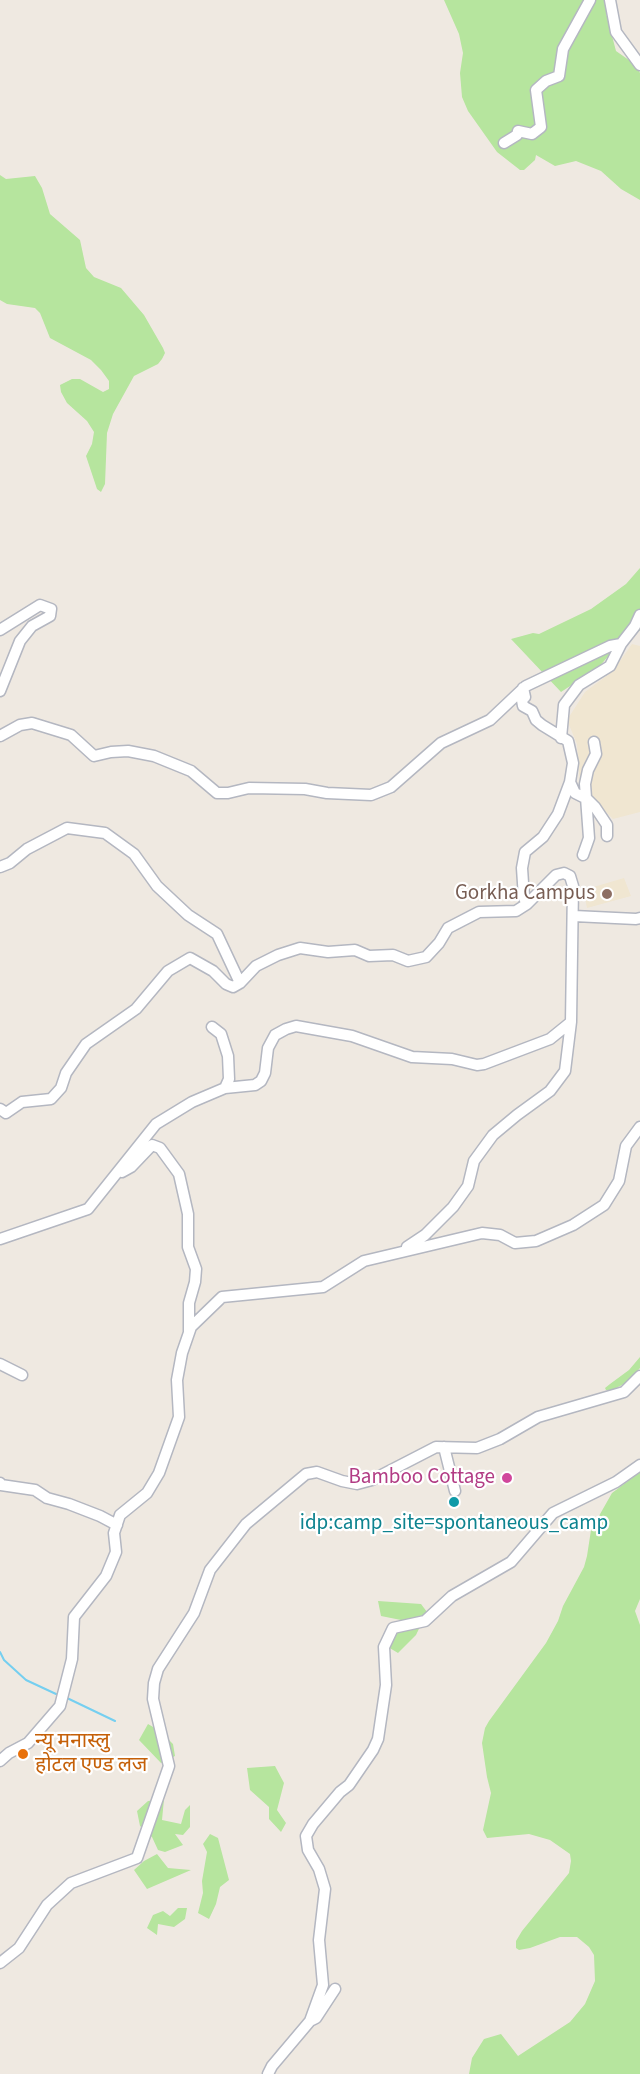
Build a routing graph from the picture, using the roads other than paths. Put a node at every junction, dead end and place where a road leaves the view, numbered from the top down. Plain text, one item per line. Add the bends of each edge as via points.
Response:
1 (590, 0) edge
2 (610, 0) edge
3 (640, 65) edge
4 (504, 142) dead end
5 (640, 615) edge
6 (0, 630) edge
7 (621, 644) junction
8 (523, 688) junction
9 (0, 691) edge
10 (0, 736) edge
11 (561, 738) junction
12 (594, 742) dead end
13 (570, 782) junction
14 (585, 798) junction
15 (607, 836) dead end
16 (583, 855) dead end
17 (0, 867) edge
18 (527, 904) junction
19 (574, 916) junction
20 (640, 918) edge
21 (240, 983) junction
22 (571, 1022) junction
23 (212, 1027) dead end
24 (225, 1088) junction
25 (0, 1109) edge
26 (640, 1127) edge
27 (116, 1174) junction
28 (0, 1239) edge
29 (390, 1254) junction
30 (189, 1332) junction
31 (0, 1364) edge
32 (22, 1375) dead end
33 (640, 1376) edge
34 (444, 1447) junction
35 (640, 1465) edge
36 (0, 1483) edge
37 (455, 1491) dead end
38 (117, 1525) junction
39 (0, 1761) edge
40 (0, 1963) edge
41 (335, 1989) dead end
42 (310, 2021) junction
43 (268, 2074) edge

1 - 4 street via 563,49 559,76 536,90 541,128 532,134 518,131
2 - 3 street via 616,32
5 - 7 street
6 - 9 street via 40,605 51,609 50,616 32,626 20,641
7 - 8 street
7 - 11 street via 610,666 579,685 564,705
8 - 10 street via 490,720 441,743 391,787 371,795 249,788 217,793 191,771 154,756 128,751 94,756 71,735 32,723
8 - 11 street via 523,706
11 - 13 street via 568,741 571,750
12 - 14 street via 596,754 588,770
13 - 14 street via 575,793
13 - 18 street via 558,814 543,837 525,852 522,868
14 - 15 street via 607,825
14 - 16 street via 589,838
17 - 21 street via 67,828 105,833 134,854 157,886 188,915 217,934
18 - 19 street via 556,875 564,873 570,876 573,886
18 - 21 street via 516,911 479,912 448,928 426,957 408,961 393,955 369,956 355,950 300,948 256,966
19 - 20 street
19 - 22 street
21 - 25 street via 233,987 226,984 190,958 168,971 136,1009 86,1044 51,1099 22,1102 6,1113
22 - 24 street via 550,1039 477,1065 412,1057 352,1036 296,1026 274,1035 261,1081
22 - 29 street via 566,1071 550,1091 493,1136 474,1161 468,1186 446,1214 425,1235
23 - 24 street via 221,1034 228,1056 229,1079
24 - 27 street via 156,1124
26 - 29 street via 627,1146 619,1181 604,1205 573,1225 536,1241 515,1243 500,1235 482,1233
27 - 28 street via 88,1209
27 - 30 street via 131,1167 152,1145 160,1149 179,1174 188,1214 188,1247 196,1269 189,1303
29 - 30 street via 364,1261 323,1287 222,1297
30 - 38 street via 177,1380 179,1417 159,1473 147,1493 120,1515
31 - 32 street
33 - 34 street via 624,1392 538,1417 477,1448
34 - 37 street
34 - 40 street via 436,1447 388,1473 357,1484 317,1472 306,1474 246,1524 210,1570 194,1613 158,1670 153,1699 169,1766 137,1858 71,1883 47,1905 19,1948
35 - 42 street via 616,1482 553,1513 512,1562 452,1596 425,1621 393,1628 384,1647 386,1685 376,1745 306,1836 325,1889 319,1940 323,1985
36 - 38 street via 35,1490
38 - 39 street via 116,1552 106,1576 74,1617 72,1659 60,1706 28,1743
41 - 42 street
42 - 43 street

